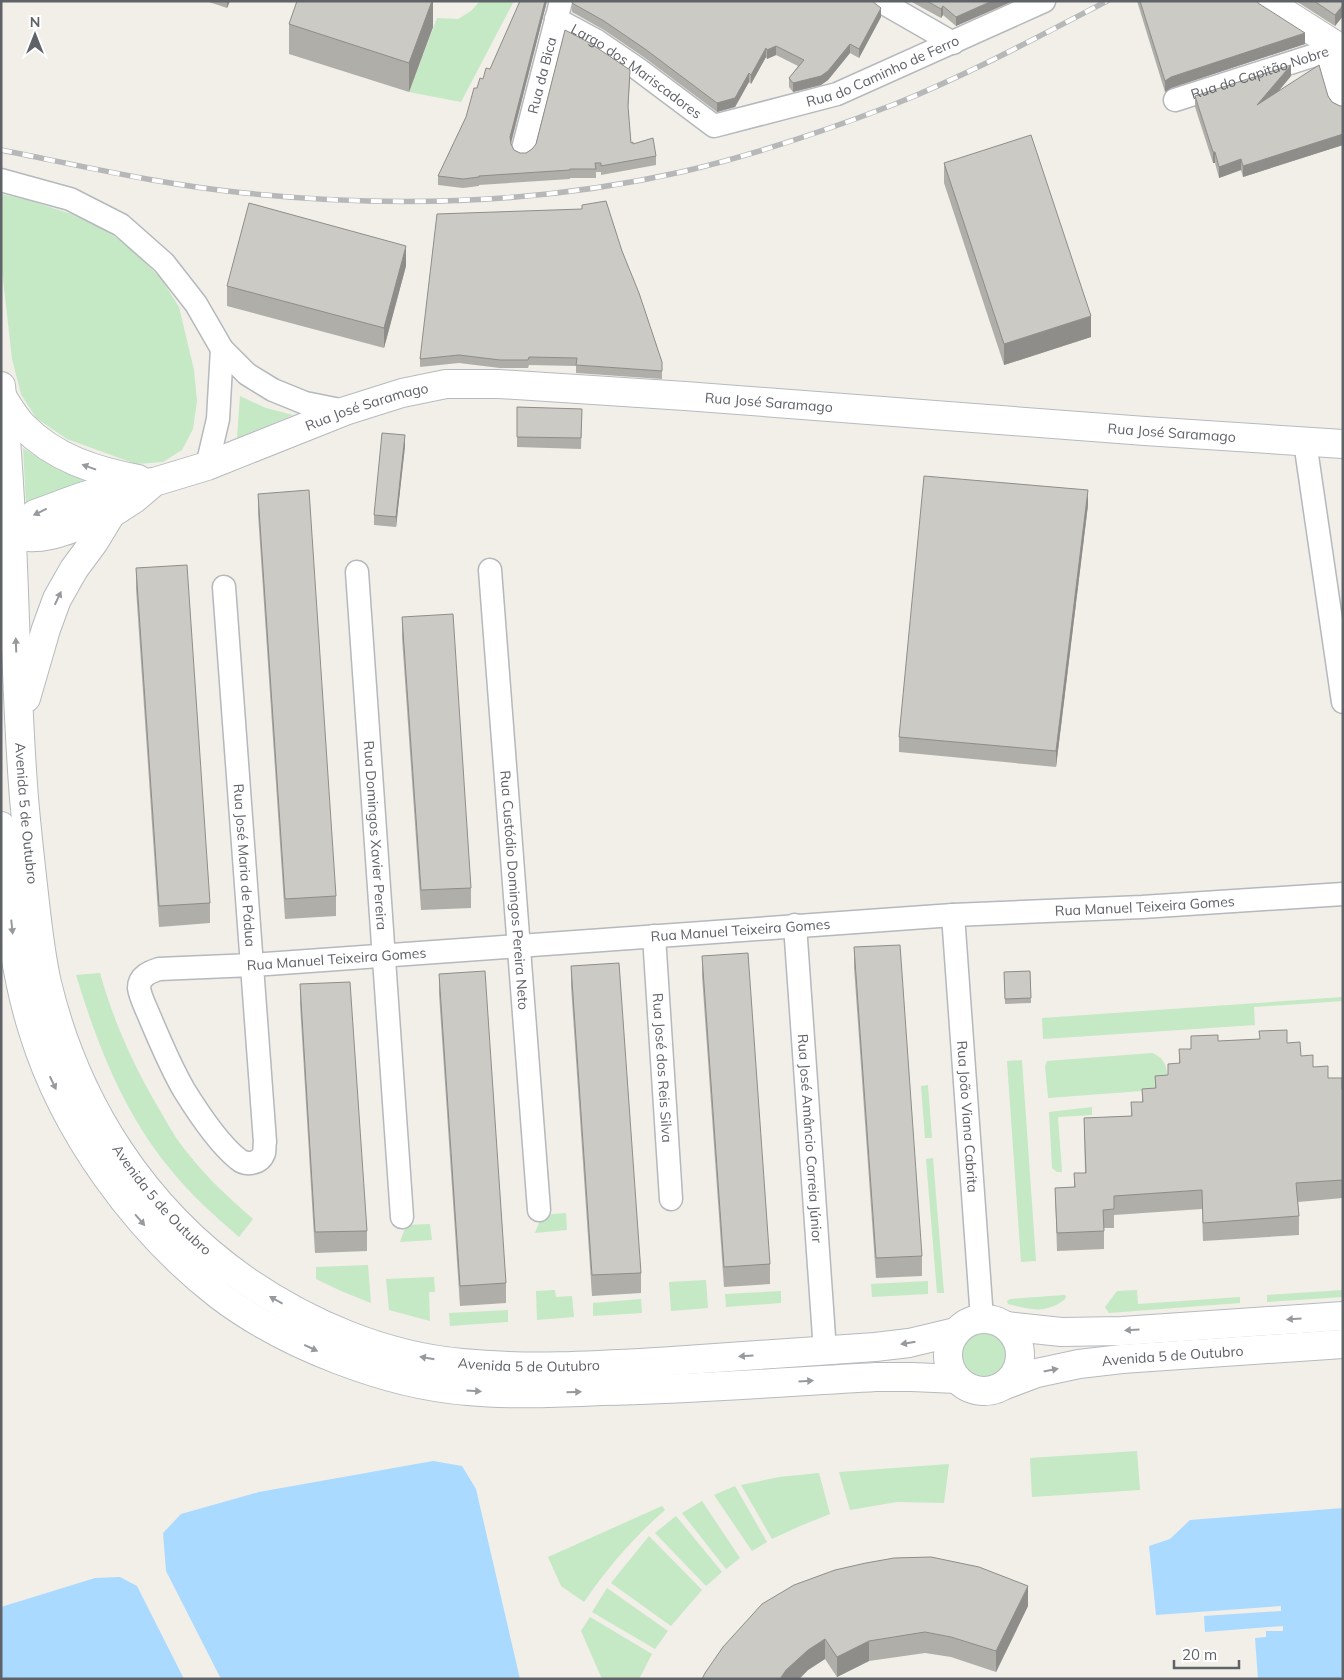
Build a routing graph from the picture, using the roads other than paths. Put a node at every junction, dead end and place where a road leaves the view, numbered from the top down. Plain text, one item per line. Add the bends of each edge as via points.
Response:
1 (880, 1) edge
2 (1044, 1) edge
3 (1266, 1) edge
4 (558, 10) edge
5 (953, 43) junction
6 (1341, 48) edge
7 (1175, 100) dead end
8 (1343, 102) edge
9 (714, 126) joint
10 (523, 149) dead end
11 (1, 180) edge
12 (222, 349) junction
13 (2, 392) edge
14 (344, 411) junction
15 (1306, 442) junction
16 (1343, 444) edge
17 (207, 466) junction
18 (154, 482) junction
19 (111, 514) junction
20 (5, 533) edge
21 (490, 570) dead end
22 (357, 572) dead end
23 (224, 587) dead end
24 (1343, 702) edge
25 (18, 728) junction
26 (1, 826) edge
27 (1343, 894) edge
28 (953, 915) junction
29 (795, 926) junction
30 (654, 936) junction
31 (520, 946) junction
32 (384, 956) junction
33 (252, 965) junction
34 (265, 1142) joint
35 (672, 1199) dead end
36 (539, 1210) dead end
37 (402, 1217) dead end
38 (1343, 1316) edge
39 (994, 1322) junction
40 (955, 1332) junction
41 (1343, 1344) edge
42 (826, 1351) junction
43 (957, 1379) junction
44 (1005, 1385) junction

1 - 5 street
2 - 5 street, Rua do Caminho de Ferro
3 - 6 main road
4 - 9 street, Largo dos Mariscadores
4 - 10 street, Rua da Bica
5 - 9 street, Rua do Caminho de Ferro via 837,94
6 - 7 street, Rua do Capitão Nobre
6 - 8 main road via 1332,69
11 - 12 street via 70,199 121,225 164,263 196,304
12 - 14 street via 247,374 273,390 305,403
12 - 17 street via 218,419
18 -> 13 main road via 106,473 49,448 23,426
13 - 20 main road, Avenida 5 de Outubro
14 - 15 main road, Rua José Saramago via 402,393 446,384 498,384
14 - 17 main road, Rua José Saramago
15 - 16 main road, Rua José Saramago
15 - 24 street
17 - 18 main road, Rua José Saramago
18 - 19 main road
18 -> 20 main road via 117,486 57,505 35,514
19 - 20 main road via 48,536
25 -> 19 main road via 57,600
25 -> 20 main road, Avenida 5 de Outubro
21 - 31 street, Rua Custódio Domingos Pereira Neto
22 - 32 street, Rua Domingos Xavier Pereira
23 - 33 street, Rua José Maria de Pádua
42 -> 25 main road, Avenida 5 de Outubro via 584,1366 462,1363 384,1348 344,1334 264,1293 227,1267 164,1208 115,1146 96,1115 61,1033 46,982 38,935
26 -> 43 main road, Avenida 5 de Outubro via 21,986 33,1032 65,1107 103,1173 141,1221 197,1277 256,1319 332,1358 415,1383 466,1391 525,1394 876,1377
27 - 28 street, Rua Manuel Teixeira Gomes
28 - 29 street, Rua Manuel Teixeira Gomes
28 - 39 street, Rua João Viana Cabrita
29 - 30 street, Rua Manuel Teixeira Gomes
29 - 42 street, Rua José Amâncio Correia Júnior
30 - 31 street, Rua Manuel Teixeira Gomes
30 - 35 street, Rua José dos Reis Silva
31 - 32 street, Rua Manuel Teixeira Gomes
31 - 36 street, Rua Custódio Domingos Pereira Neto
32 - 33 street, Rua Manuel Teixeira Gomes
32 - 37 street, Rua Domingos Xavier Pereira
33 - 34 street, Rua José Maria de Pádua
33 - 34 street, Rua Manuel Teixeira Gomes via 159,969 148,972 139,988 184,1090 214,1134 240,1161 249,1164 257,1162 264,1154
38 -> 39 main road via 1122,1331 1061,1332
39 - 40 main road via 969,1322
39 - 44 main road via 1016,1340 1020,1356 1013,1377
40 -> 42 main road, Avenida 5 de Outubro via 909,1343
40 - 43 main road via 948,1356 951,1371
44 -> 41 main road, Avenida 5 de Outubro via 1037,1373 1079,1364
43 - 44 main road via 976,1390 988,1391

